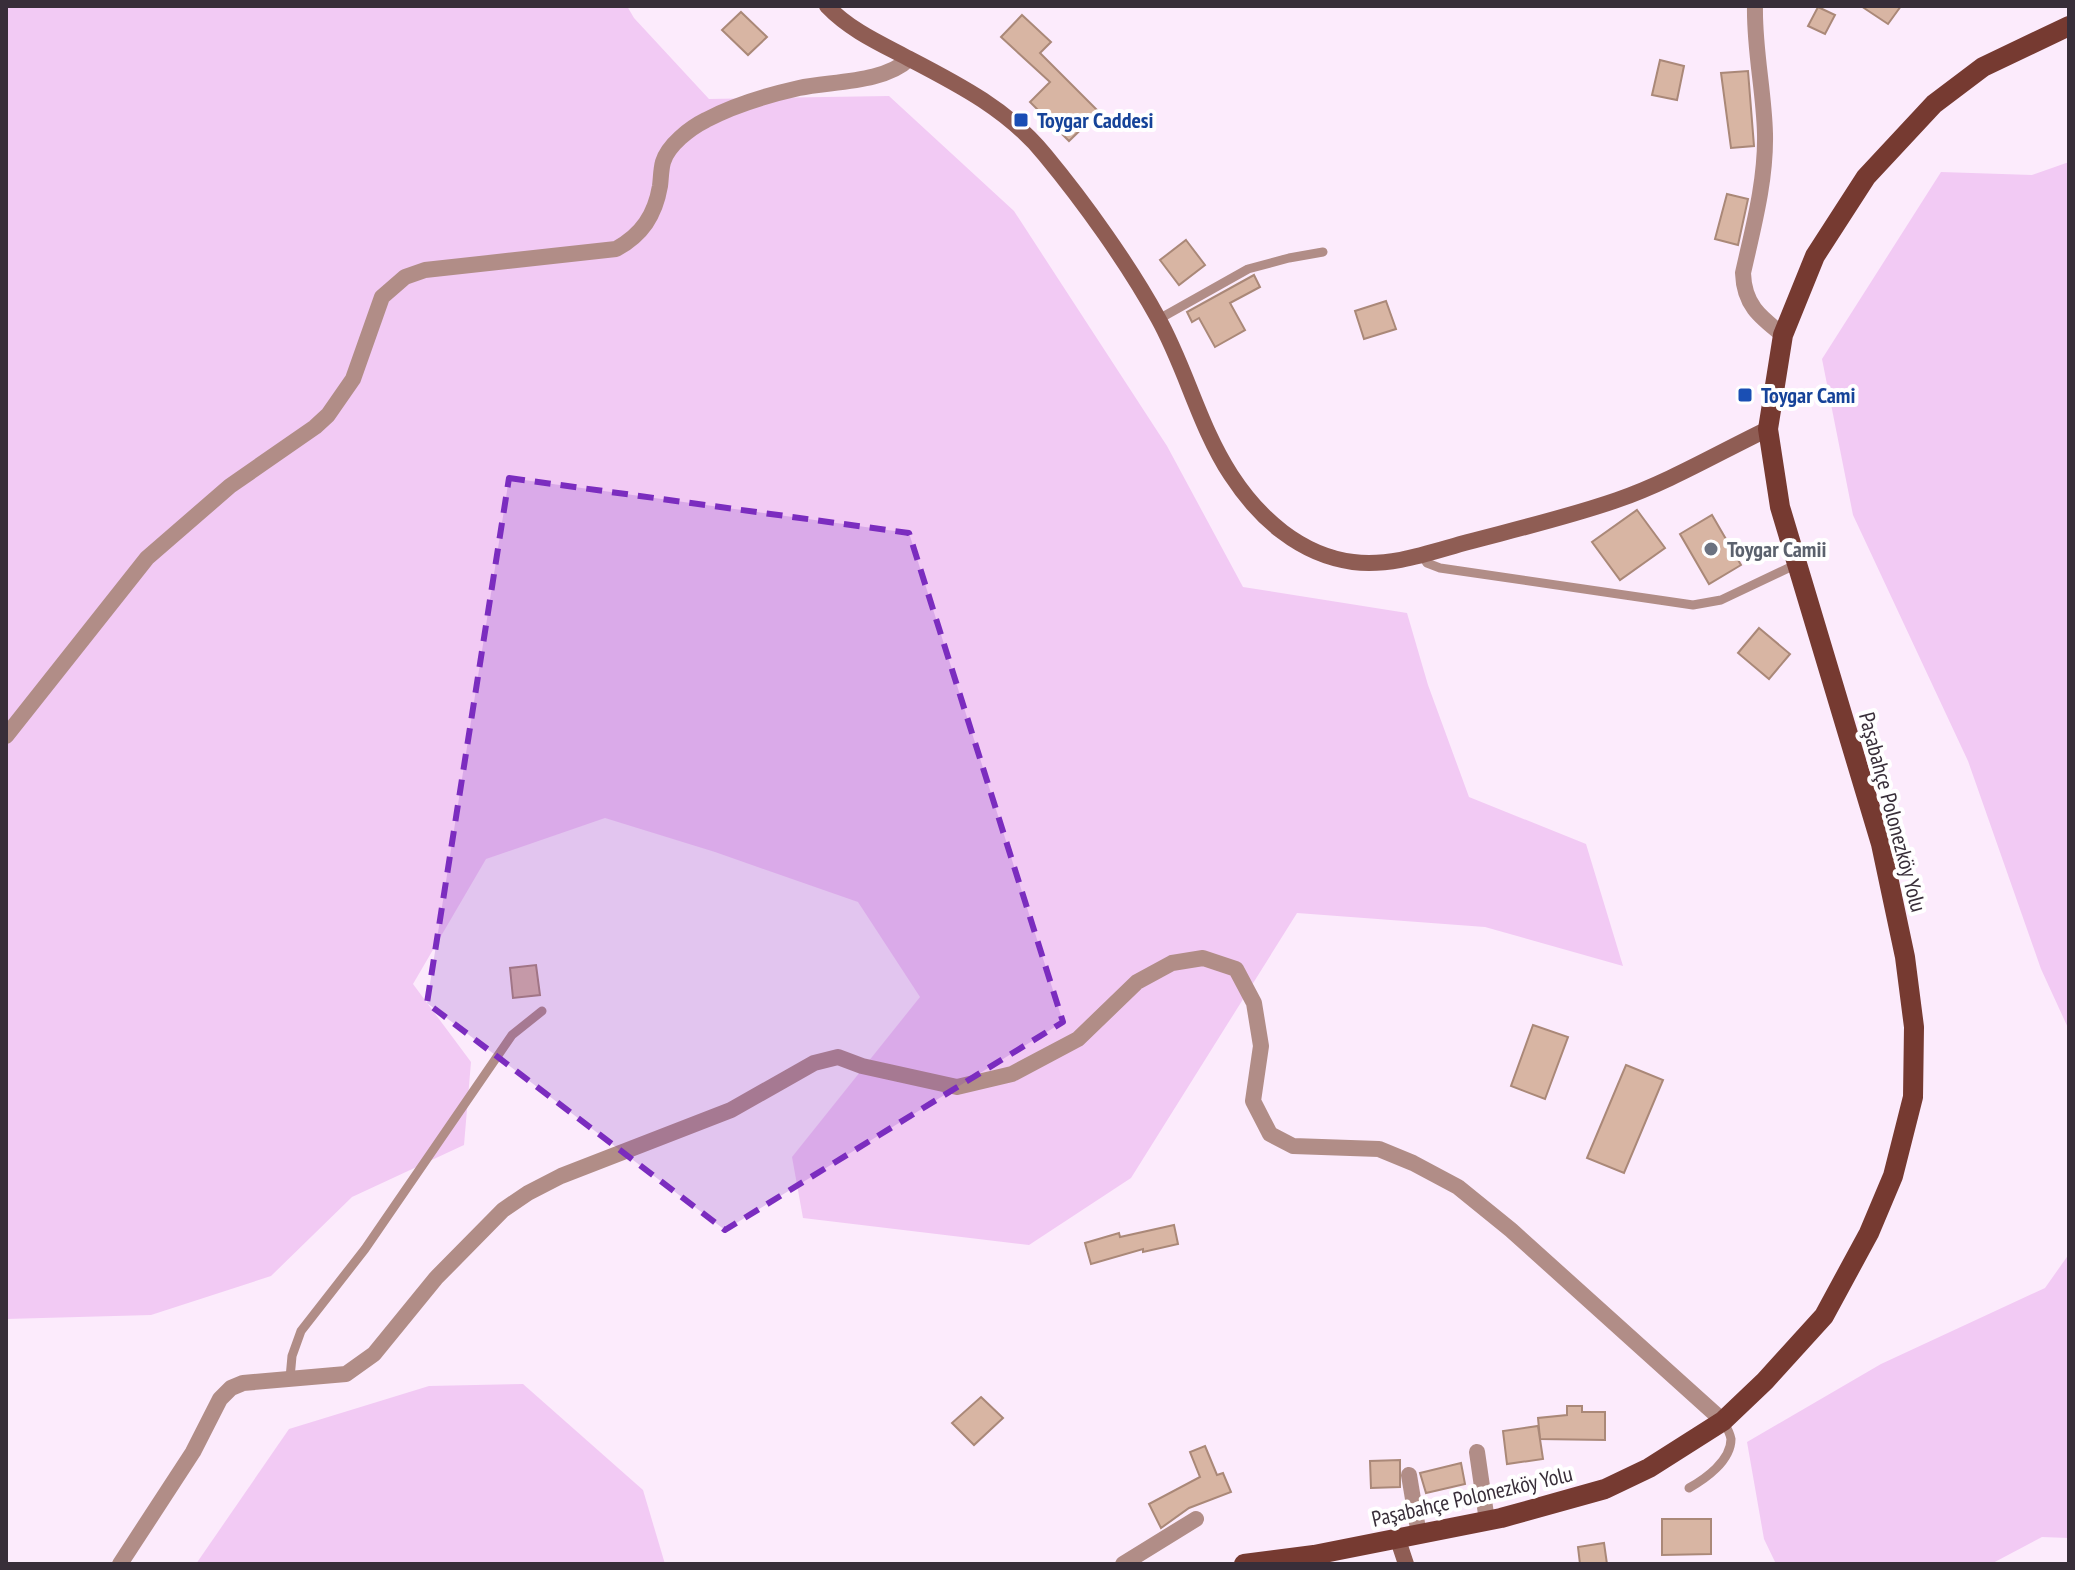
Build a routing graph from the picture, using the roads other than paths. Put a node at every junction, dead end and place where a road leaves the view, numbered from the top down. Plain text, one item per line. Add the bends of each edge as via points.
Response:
1 (827, 6) edge
2 (1755, 6) edge
3 (2069, 26) edge
4 (909, 59) junction
5 (1323, 252) dead end
6 (1159, 319) junction
7 (1783, 335) junction
8 (1768, 429) junction
9 (1422, 555) junction
10 (1798, 564) junction
11 (6, 736) edge
12 (542, 1011) dead end
13 (290, 1378) junction
14 (1723, 1421) junction
15 (1477, 1452) dead end
16 (1409, 1475) dead end
17 (1689, 1488) dead end
18 (1196, 1519) dead end
19 (1487, 1521) junction
20 (1409, 1538) junction
21 (120, 1564) edge
22 (1123, 1564) edge
23 (1244, 1564) edge
24 (1406, 1564) edge

1 - 4 main road via 862,35
2 - 7 street via 1764,165 1744,289 1756,313
3 - 7 main road, Paşabahçe Polonezköy Yolu via 1983,67 1934,104 1866,177 1815,256
4 - 6 main road via 992,105 1042,151
4 - 11 street via 883,75 770,96 693,128 663,160 657,201 647,223 616,249 425,270 396,283 377,306 353,379 328,415 230,486 147,558
5 - 6 lane via 1248,269
6 - 9 main road via 1219,456 1266,519 1296,542 1337,559 1375,563
7 - 8 main road, Paşabahçe Polonezköy Yolu
8 - 9 main road via 1618,500
8 - 10 main road, Paşabahçe Polonezköy Yolu via 1780,507
9 - 10 lane via 1440,568 1693,605 1721,600
10 - 14 main road, Paşabahçe Polonezköy Yolu via 1881,844 1914,1027 1913,1097 1893,1176 1824,1316
12 - 13 lane via 512,1035 365,1249 301,1331
13 - 14 street via 346,1374 374,1354 436,1278 503,1210 561,1176 731,1110 814,1063 838,1057 957,1087 1012,1074 1078,1039 1137,982 1172,963 1203,958 1236,969 1254,1003 1261,1046 1253,1101 1270,1134 1293,1146 1379,1149 1458,1187
13 - 21 street via 243,1383 220,1399 193,1452
14 - 17 lane via 1731,1437 1728,1452 1707,1478
14 - 19 main road, Paşabahçe Polonezköy Yolu via 1605,1489
15 - 19 street
16 - 20 street
18 - 22 street
19 - 20 main road, Paşabahçe Polonezköy Yolu
20 - 23 main road, Paşabahçe Polonezköy Yolu
20 - 24 main road

